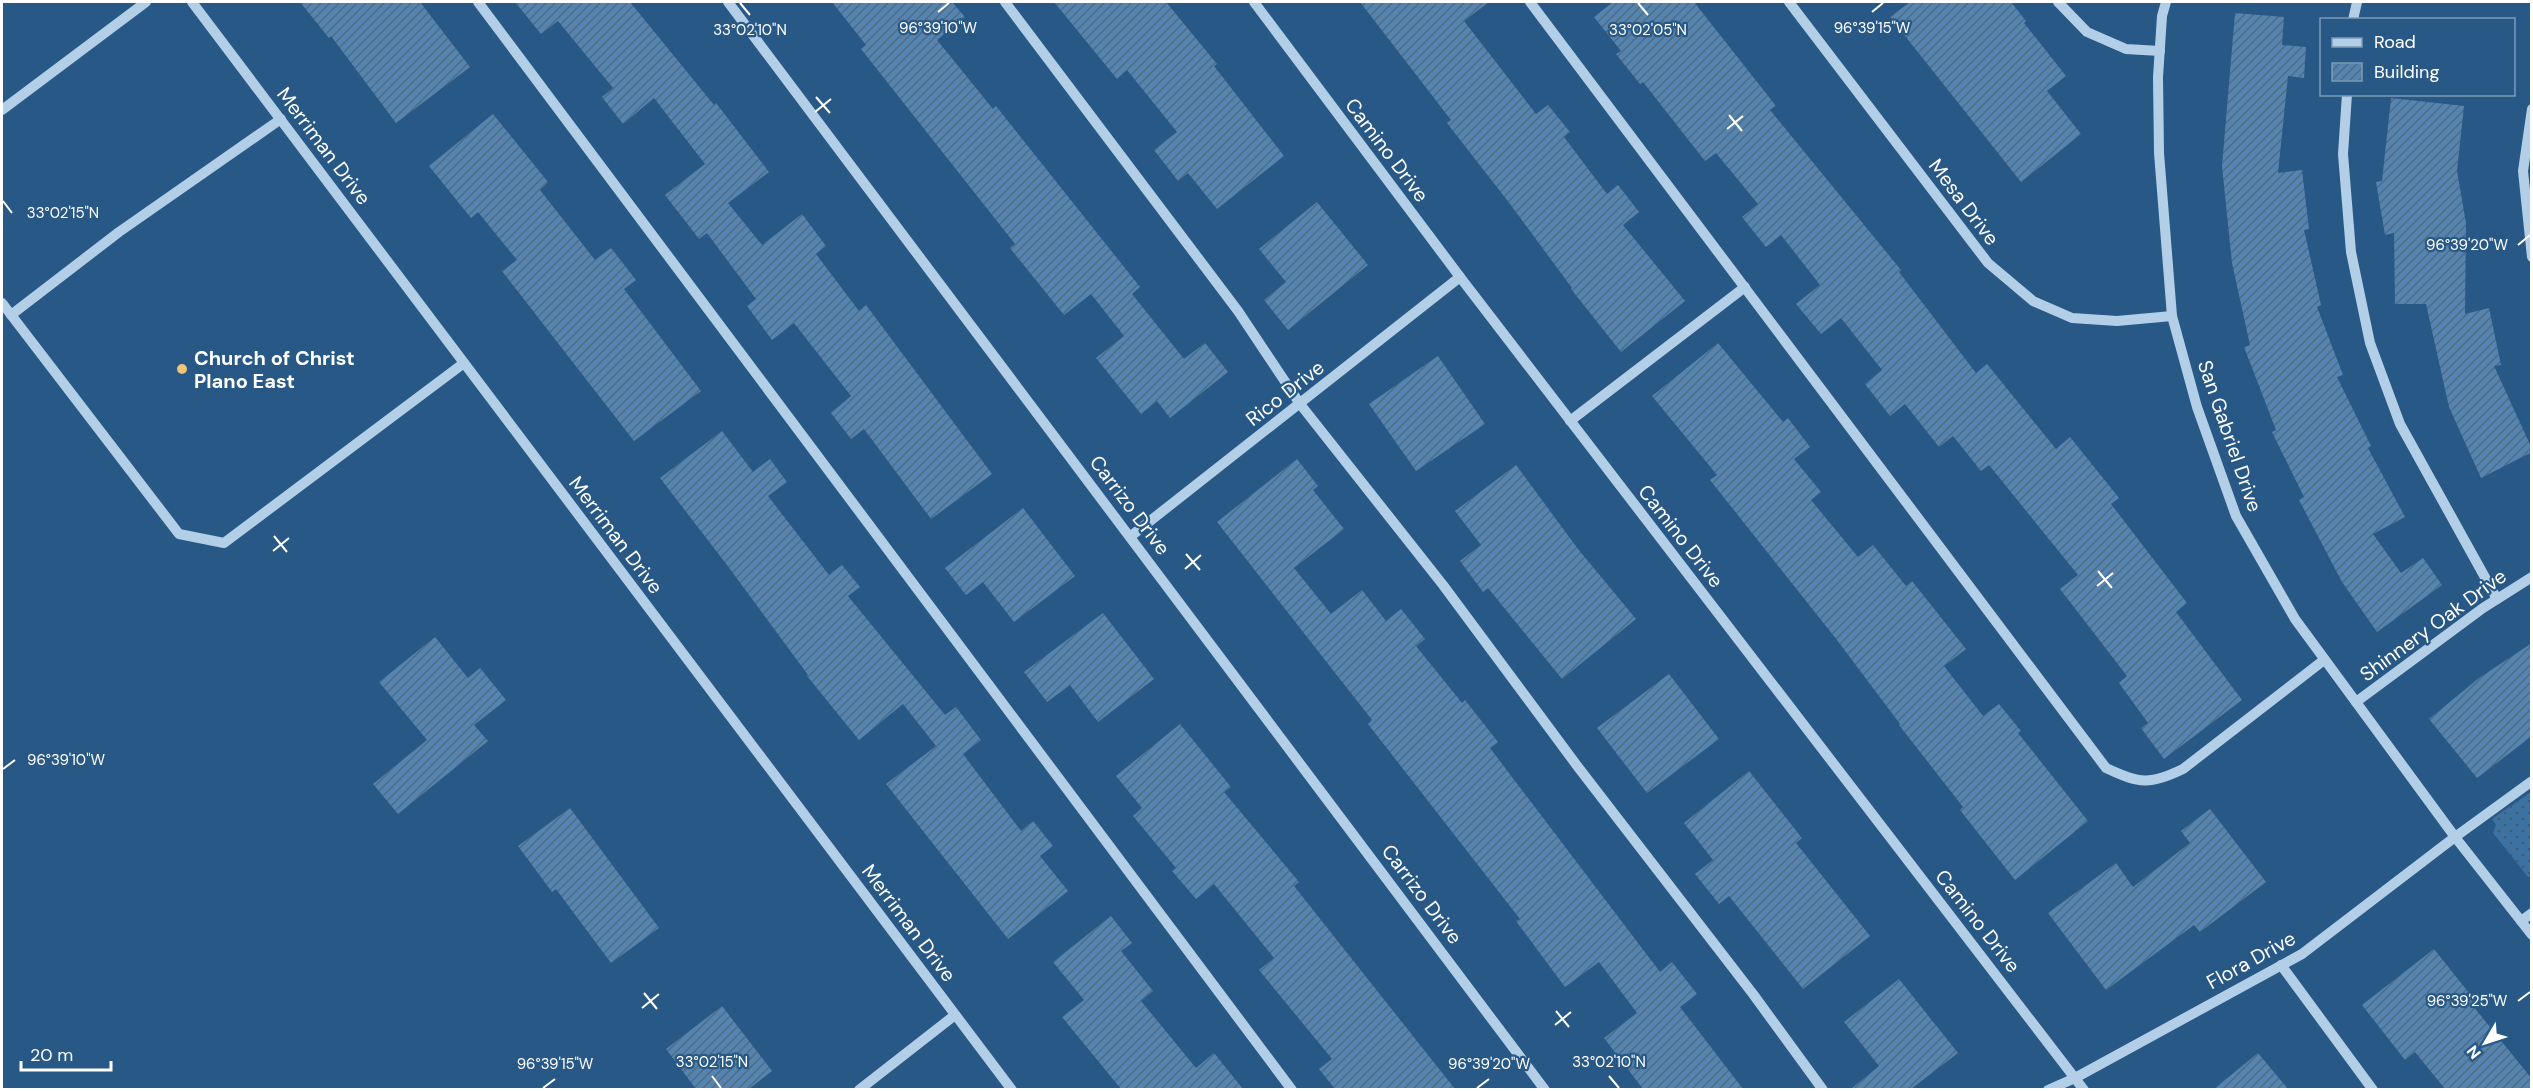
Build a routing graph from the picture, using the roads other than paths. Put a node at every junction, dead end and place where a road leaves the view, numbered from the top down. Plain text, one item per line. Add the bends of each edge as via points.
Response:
1 (146, 2) edge
2 (192, 2) edge
3 (478, 2) edge
4 (728, 2) edge
5 (1005, 2) edge
6 (1254, 2) edge
7 (1530, 2) edge
8 (1789, 2) edge
9 (2058, 2) edge
10 (2166, 2) edge
11 (2357, 2) edge
12 (2353, 18) edge
13 (2160, 51) junction
14 (2347, 96) edge
15 (2532, 109) edge
16 (2, 110) edge
17 (281, 119) junction
18 (2532, 257) edge
19 (1460, 278) junction
20 (1745, 287) junction
21 (2, 303) edge
22 (10, 315) junction
23 (2172, 316) junction
24 (464, 363) junction
25 (1300, 404) junction
26 (1570, 421) junction
27 (1131, 536) junction
28 (2532, 577) edge
29 (2497, 599) junction
30 (2325, 660) junction
31 (2356, 702) junction
32 (2532, 781) edge
33 (2454, 837) junction
34 (2532, 913) edge
35 (2521, 921) junction
36 (2532, 935) edge
37 (2281, 965) junction
38 (955, 1015) junction
39 (2075, 1078) junction
40 (859, 1089) edge
41 (1011, 1089) edge
42 (1292, 1089) edge
43 (1545, 1089) edge
44 (1823, 1089) edge
45 (2048, 1089) edge
46 (2084, 1089) edge
47 (2373, 1089) edge

1 - 16 street
2 - 17 street, Merriman Drive
3 - 42 street
4 - 27 street, Carrizo Drive
5 - 25 street via 1238,311
6 - 19 street, Camino Drive
7 - 20 street
8 - 23 street, Mesa Drive via 1988,263 2033,301 2072,318 2117,321
9 - 13 street via 2087,32 2126,49
10 - 13 street, San Gabriel Drive
11 - 12 street
13 - 23 street, San Gabriel Drive via 2159,153
14 - 29 street via 2343,154 2351,252 2370,343 2400,424
15 - 18 street via 2523,171
17 - 22 street via 119,232
17 - 24 street, Merriman Drive
19 - 25 street, Rico Drive
19 - 26 street, Camino Drive
20 - 26 street
20 - 30 street via 2106,768 2130,779 2159,781 2184,769
21 - 22 street
22 - 24 street via 179,534 225,543
23 - 30 street, San Gabriel Drive via 2236,516 2295,619
24 - 38 street, Merriman Drive
25 - 27 street, Rico Drive
25 - 44 street via 1443,585
26 - 39 street, Camino Drive
27 - 43 street, Carrizo Drive
28 - 29 street, Shinnery Oak Drive
29 - 31 street, Shinnery Oak Drive
30 - 31 street, San Gabriel Drive
31 - 33 street, San Gabriel Drive
32 - 33 street, Flora Drive
33 - 35 street, San Gabriel Drive
33 - 37 street, Flora Drive via 2302,954
34 - 35 street
35 - 36 street, San Gabriel Drive
37 - 39 street, Flora Drive
37 - 47 street
38 - 40 street
38 - 41 street, Merriman Drive
39 - 45 street, Flora Drive
39 - 46 street, Camino Drive

